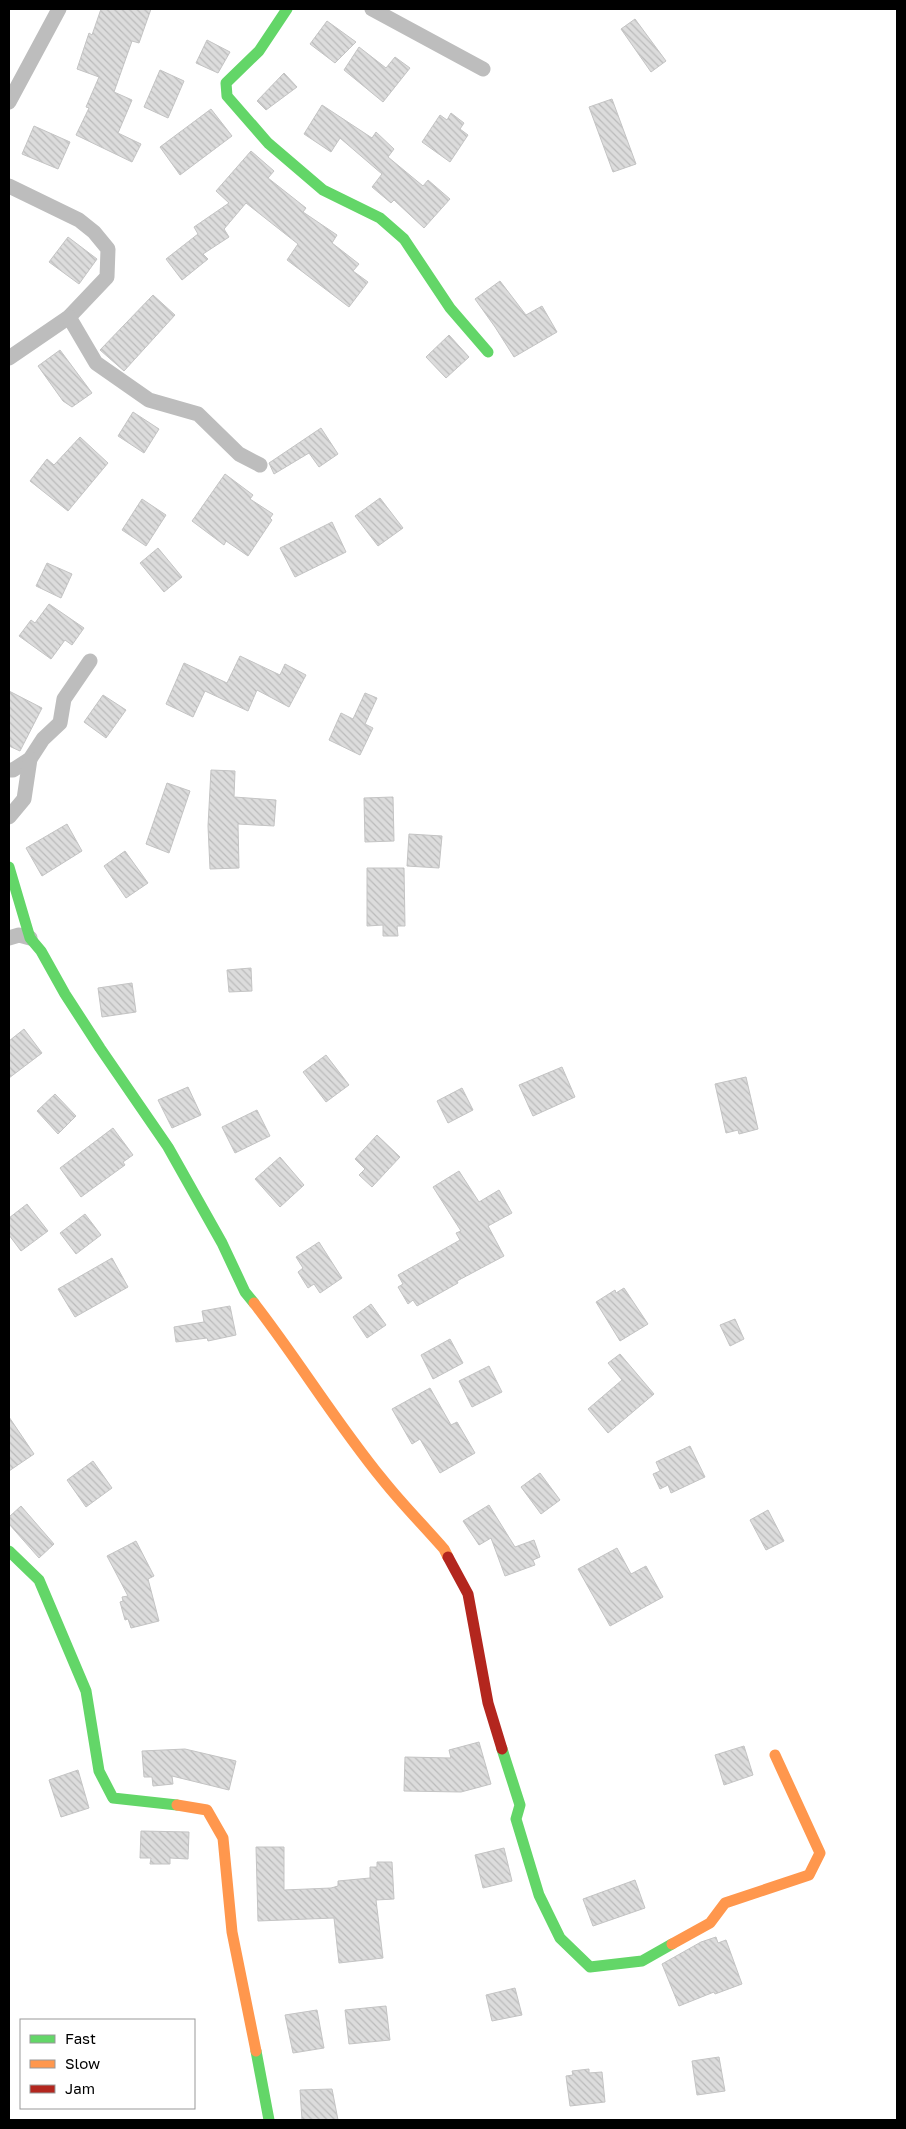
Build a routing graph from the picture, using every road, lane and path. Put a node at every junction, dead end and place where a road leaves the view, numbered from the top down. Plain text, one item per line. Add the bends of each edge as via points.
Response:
1 (58, 9) edge
2 (287, 9) edge
3 (372, 9) edge
4 (482, 69) dead end
5 (9, 102) edge
6 (9, 186) edge
7 (69, 316) junction
8 (488, 352) dead end
9 (9, 358) edge
10 (260, 465) dead end
11 (90, 661) dead end
12 (30, 759) junction
13 (9, 770) edge
14 (9, 817) edge
15 (9, 867) edge
16 (9, 938) edge
17 (30, 938) junction
18 (9, 1551) edge
19 (775, 1755) dead end
20 (269, 2120) edge

1 - 5 street
2 - 8 street via 259,51 226,83 227,96 268,143 323,190 380,218 404,239 450,308
3 - 4 street
6 - 7 street via 79,220 108,249 107,277
7 - 9 street
7 - 10 street via 96,363 149,400 198,414 239,454
11 - 12 street via 64,699 60,723 43,739
12 - 13 street
12 - 14 street via 24,799
15 - 17 street
16 - 17 street via 19,935
17 - 19 street via 168,1147 246,1292 383,1481 444,1549 468,1594 488,1703 520,1805 516,1819 540,1895 560,1938 590,1967 642,1961 710,1923 725,1903 809,1875 820,1853
18 - 20 street via 39,1580 86,1691 98,1770 113,1798 207,1810 223,1838 232,1932

